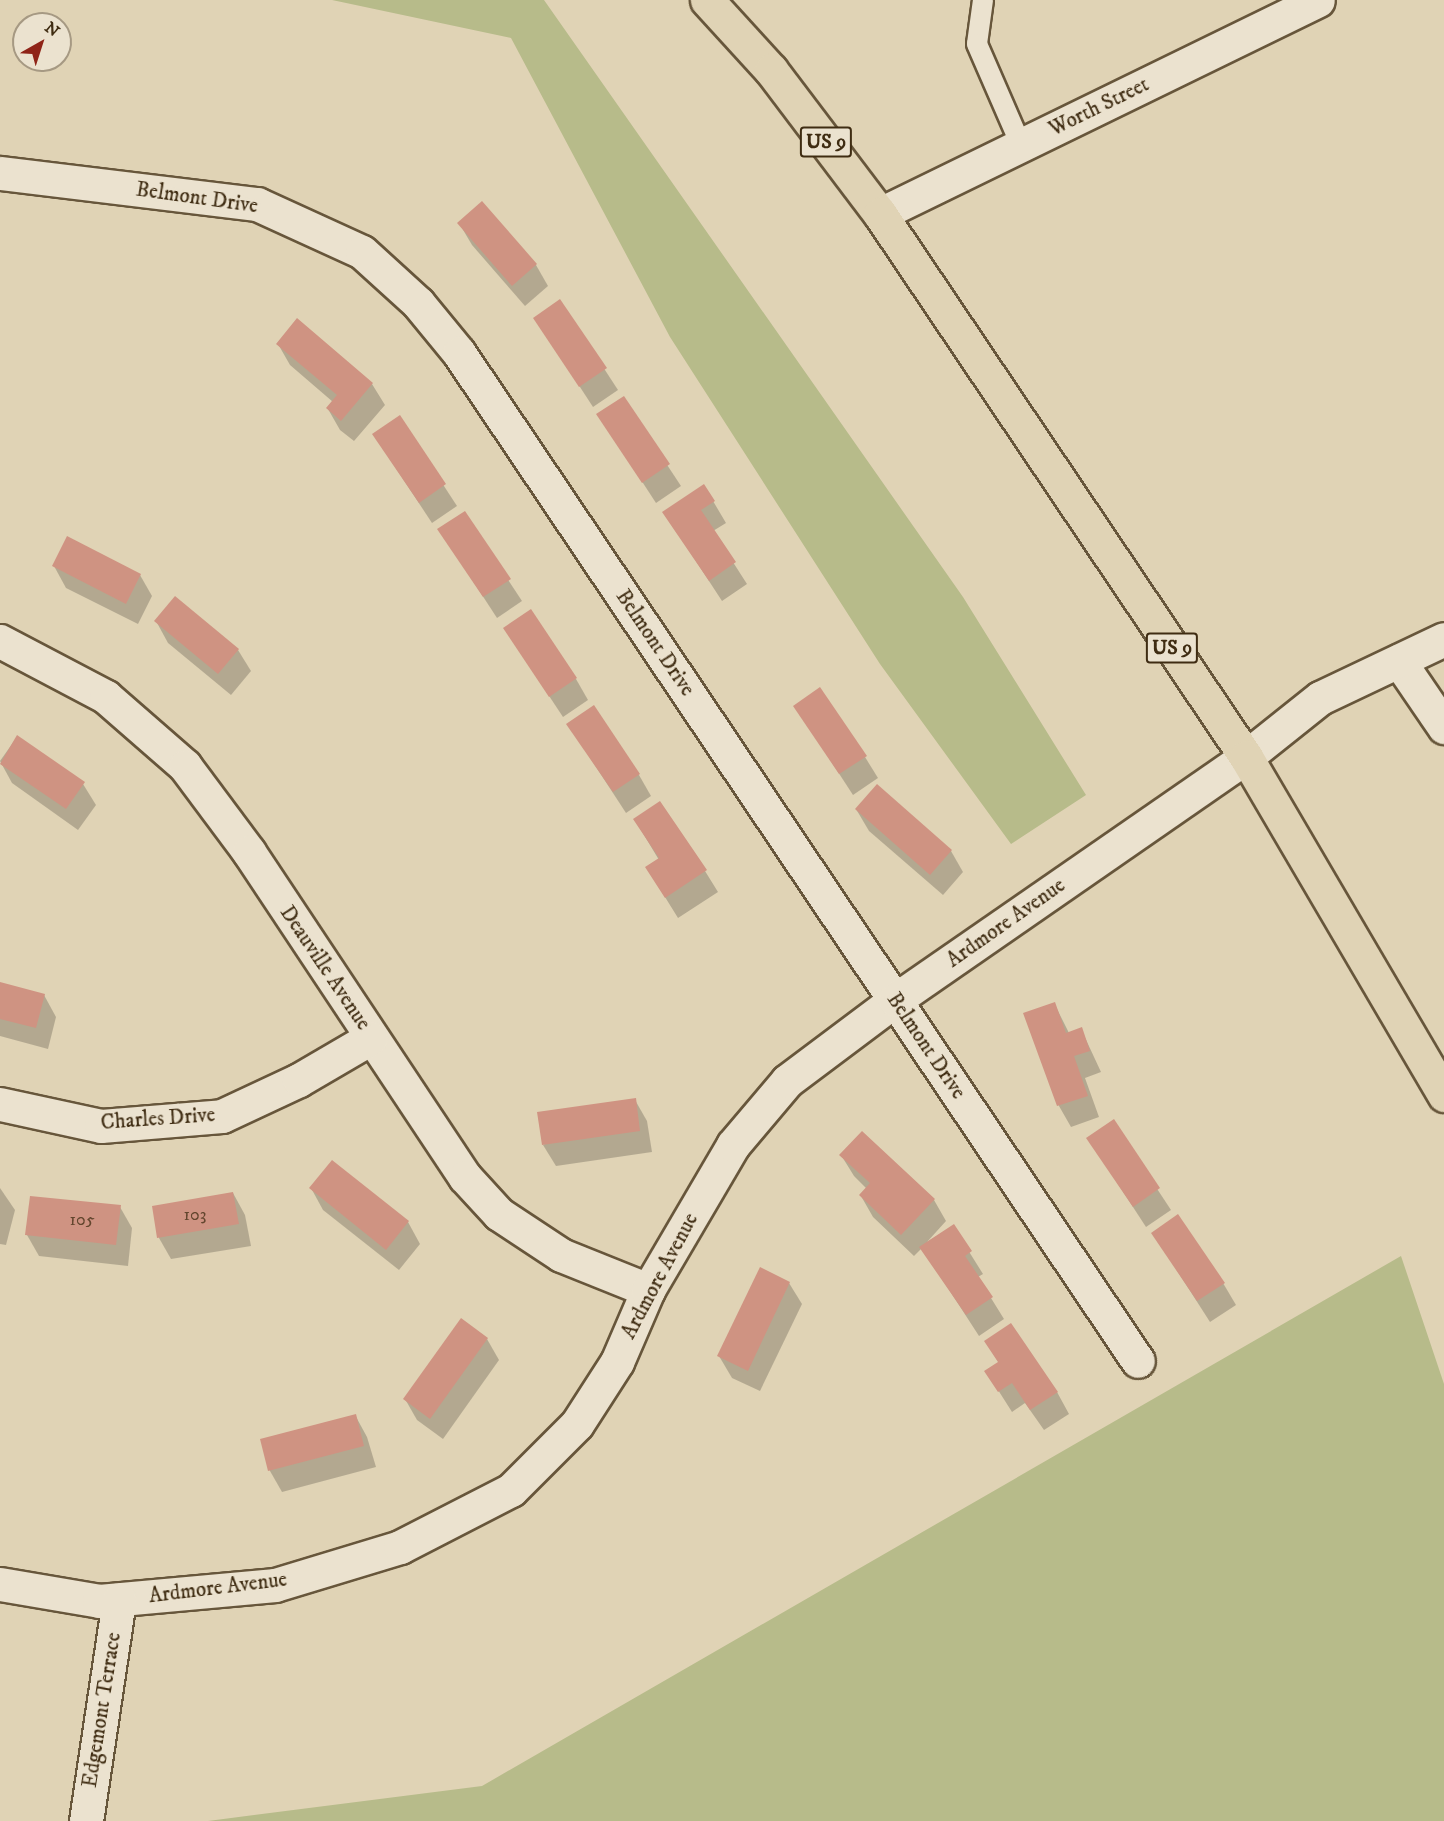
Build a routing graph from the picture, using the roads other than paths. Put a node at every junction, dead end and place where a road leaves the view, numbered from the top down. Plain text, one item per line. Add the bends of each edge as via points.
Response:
1 (707, 0) edge
2 (735, 0) edge
3 (982, 0) edge
4 (1318, 0) edge
5 (771, 70) junction
6 (1021, 145) junction
7 (0, 173) edge
8 (880, 214) junction
9 (1444, 639) edge
10 (0, 641) edge
11 (1399, 661) junction
12 (1444, 727) edge
13 (1246, 757) junction
14 (895, 1000) junction
15 (371, 1038) junction
16 (1444, 1095) edge
17 (0, 1104) edge
18 (648, 1290) junction
19 (1138, 1360) dead end
20 (0, 1584) edge
21 (119, 1599) junction
22 (86, 1821) edge

1 - 5 highway, US 9
2 - 5 highway, US 9
3 - 6 lane via 977,44
4 - 6 street, Worth Street
5 - 8 highway, US 9
6 - 8 street, Worth Street
7 - 14 street, Belmont Drive via 258,204 362,252 402,289 459,353
8 - 13 highway, US 9
9 - 11 street, Ardmore Avenue
10 - 15 street, Deauville Avenue via 106,697 185,766 249,852
11 - 12 street
11 - 13 street, Ardmore Avenue via 1320,698
13 - 14 street, Ardmore Avenue
13 - 16 highway, US 9
14 - 18 street, Ardmore Avenue via 787,1081 733,1145
14 - 19 street, Belmont Drive
15 - 17 street, Charles Drive via 299,1080 222,1116 101,1126
15 - 18 street, Deauville Avenue via 465,1177 499,1214 561,1255
18 - 21 street, Ardmore Avenue via 617,1362 577,1424 511,1490 400,1547 275,1585
20 - 21 street, Ardmore Avenue via 99,1601
21 - 22 street, Edgemont Terrace

